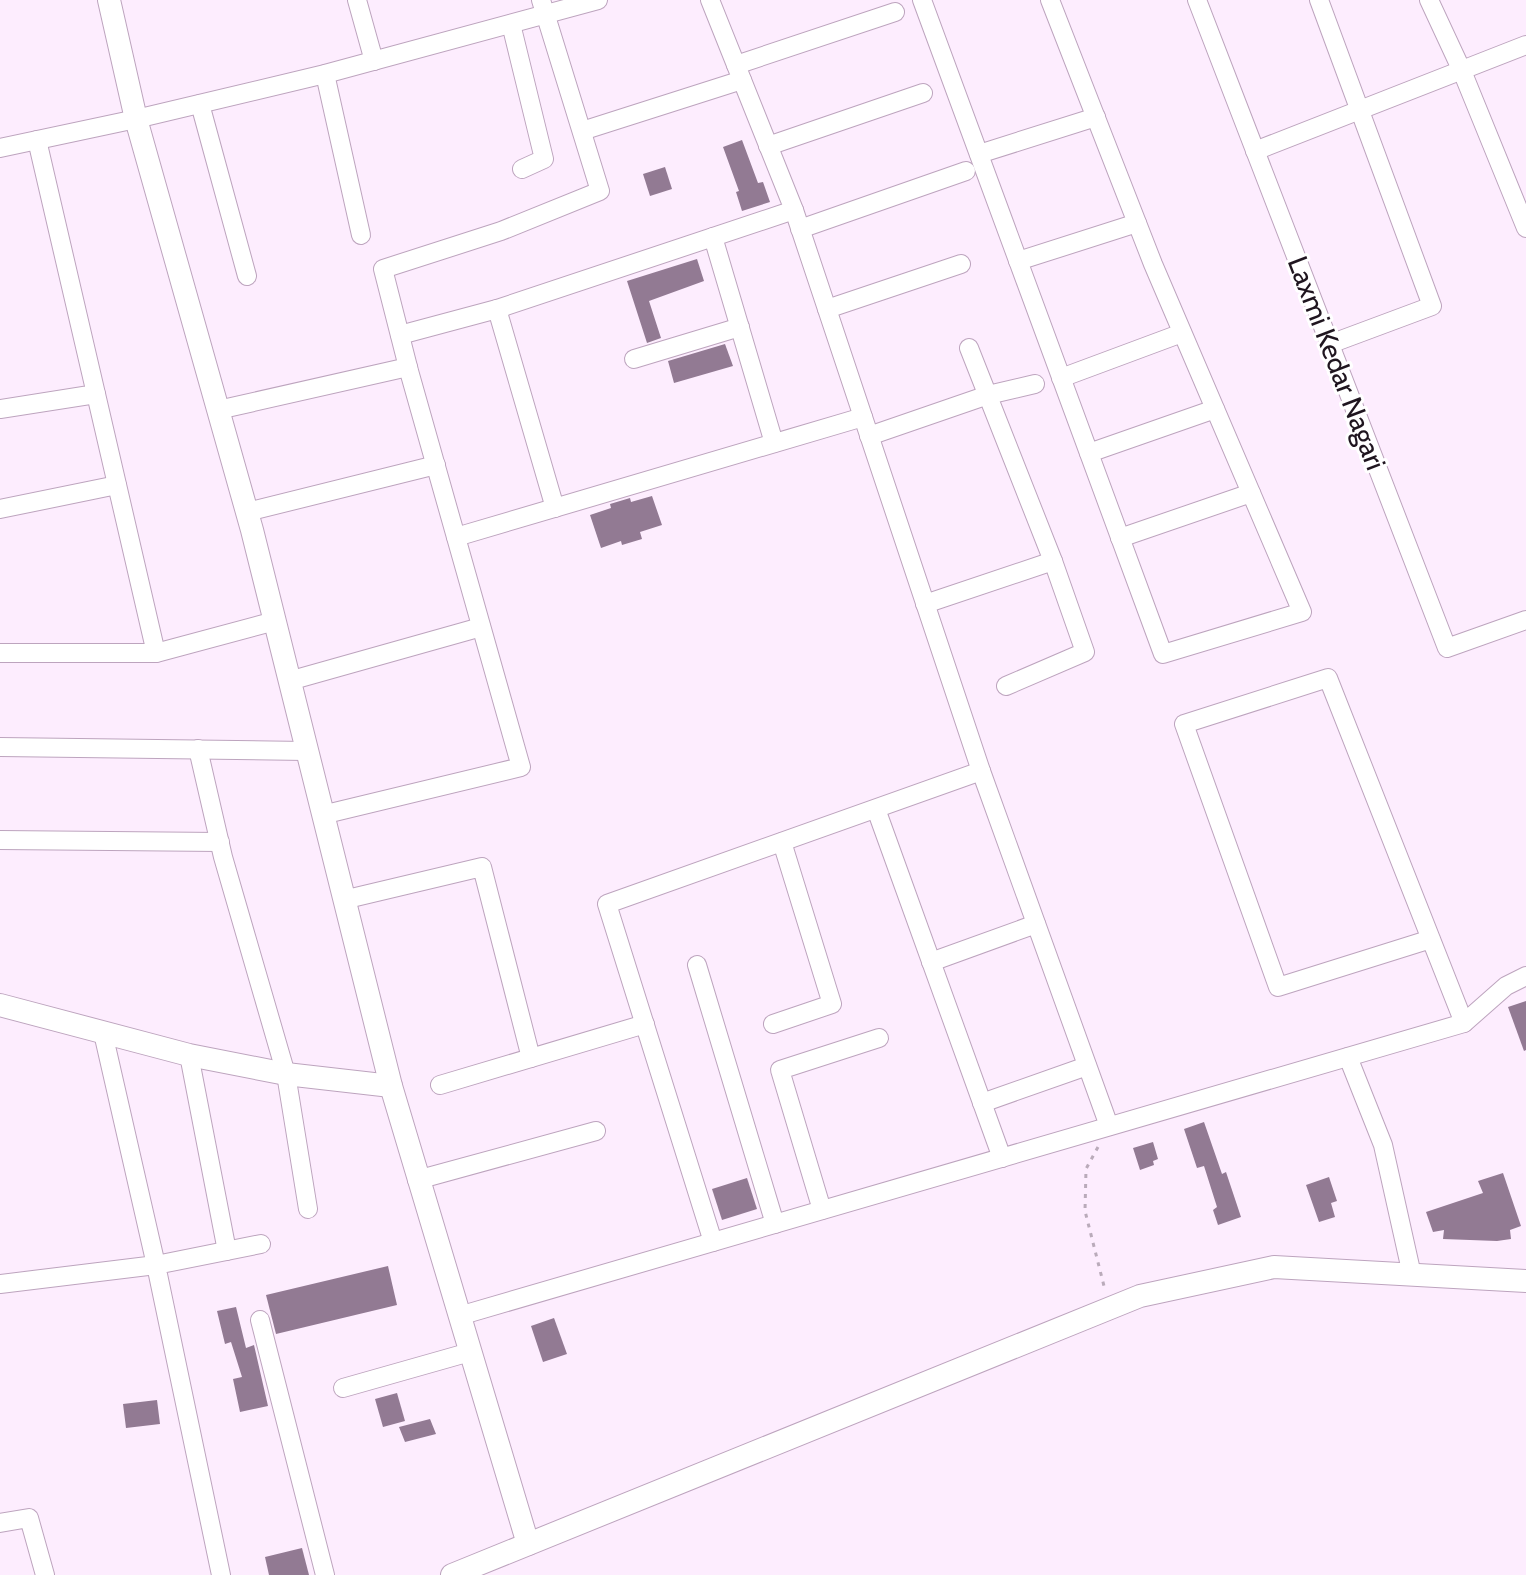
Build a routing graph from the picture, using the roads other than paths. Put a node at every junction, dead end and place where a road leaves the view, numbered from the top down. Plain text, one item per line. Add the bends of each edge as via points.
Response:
1 (109, 0) edge
2 (357, 0) edge
3 (598, 0) edge
4 (710, 0) edge
5 (922, 0) edge
6 (1050, 0) edge
7 (1197, 0) edge
8 (1319, 0) edge
9 (1429, 0) edge
10 (543, 7) edge
11 (895, 12) dead end
12 (511, 24) junction
13 (1526, 45) edge
14 (374, 61) junction
15 (1462, 71) junction
16 (739, 72) junction
17 (325, 74) junction
18 (923, 93) dead end
19 (200, 104) junction
20 (1361, 110) junction
21 (1096, 117) junction
22 (136, 119) junction
23 (582, 131) junction
24 (37, 140) junction
25 (768, 146) junction
26 (0, 148) edge
27 (1255, 151) junction
28 (979, 154) junction
29 (522, 169) dead end
30 (966, 171) dead end
31 (794, 210) junction
32 (1524, 220) edge
33 (1137, 223) junction
34 (800, 229) junction
35 (361, 235) dead end
36 (713, 237) junction
37 (1018, 261) junction
38 (961, 264) dead end
39 (247, 276) dead end
40 (497, 309) junction
41 (827, 309) junction
42 (740, 327) junction
43 (1182, 333) junction
44 (400, 335) junction
45 (1330, 344) junction
46 (969, 348) dead end
47 (634, 359) dead end
48 (408, 367) junction
49 (1061, 378) junction
50 (1035, 384) dead end
51 (96, 394) junction
52 (988, 395) junction
53 (0, 409) edge
54 (1215, 409) junction
55 (218, 410) junction
56 (863, 417) junction
57 (869, 436) junction
58 (774, 443) junction
59 (1089, 453) junction
60 (436, 465) junction
61 (117, 485) junction
62 (1251, 493) junction
63 (555, 508) junction
64 (0, 509) edge
65 (247, 512) junction
66 (456, 537) junction
67 (1120, 538) junction
68 (1053, 561) junction
69 (925, 604) junction
70 (1526, 620) edge
71 (275, 621) junction
72 (481, 627) junction
73 (0, 653) edge
74 (156, 653) junction
75 (289, 681) junction
76 (1006, 686) dead end
77 (0, 747) edge
78 (198, 749) junction
79 (306, 751) junction
80 (981, 771) junction
81 (876, 809) junction
82 (322, 815) junction
83 (0, 840) edge
84 (220, 842) junction
85 (782, 842) junction
86 (343, 900) junction
87 (1036, 924) junction
88 (1431, 939) junction
89 (931, 962) junction
90 (697, 965) dead end
91 (1526, 976) edge
92 (0, 1005) edge
93 (1464, 1023) junction
94 (645, 1024) junction
95 (773, 1024) dead end
96 (103, 1033) junction
97 (879, 1038) dead end
98 (189, 1055) junction
99 (1348, 1057) junction
100 (531, 1058) junction
101 (1087, 1066) junction
102 (286, 1074) junction
103 (440, 1085) dead end
104 (391, 1086) junction
105 (982, 1103) junction
106 (1109, 1126) junction
107 (596, 1131) dead end
108 (1002, 1158) junction
109 (417, 1180) junction
110 (308, 1209) dead end
111 (822, 1210) junction
112 (775, 1224) junction
113 (713, 1242) junction
114 (261, 1244) dead end
115 (227, 1251) junction
116 (156, 1265) junction
117 (1412, 1275) junction
118 (1526, 1281) edge
119 (0, 1284) edge
120 (459, 1316) junction
121 (260, 1320) dead end
122 (470, 1352) junction
123 (343, 1388) dead end
124 (0, 1523) edge
125 (528, 1544) junction
126 (45, 1575) edge
127 (221, 1575) edge
128 (325, 1575) edge
129 (452, 1575) edge

1 - 22 street
2 - 14 street
3 - 10 street
4 - 16 street
5 - 28 street
6 - 21 street
7 - 27 street, Laxmi Kedar Nagari
8 - 20 street
9 - 15 street
10 - 12 street
10 - 23 street
11 - 16 street
12 - 14 street
12 - 29 street via 544,159
13 - 15 street
14 - 17 street
15 - 20 street
15 - 32 street
16 - 23 street
16 - 25 street
17 - 19 street
17 - 35 street
18 - 25 street
19 - 22 street
19 - 39 street
20 - 27 street
20 - 45 street via 1432,306
21 - 28 street
21 - 33 street
22 - 24 street
22 - 55 street
23 - 44 street via 600,191 501,231 383,269
24 - 26 street
24 - 51 street
25 - 31 street
27 - 45 street, Laxmi Kedar Nagari
28 - 37 street
30 - 34 street
31 - 34 street
31 - 36 street
33 - 37 street
33 - 43 street
34 - 41 street
36 - 40 street
36 - 42 street
37 - 49 street
38 - 41 street
40 - 44 street
40 - 63 street
41 - 56 street
42 - 47 street
42 - 58 street
43 - 49 street
43 - 54 street
44 - 48 street
45 - 70 street, Laxmi Kedar Nagari via 1447,648
46 - 52 street
48 - 55 street
48 - 60 street
49 - 59 street
50 - 52 street
51 - 53 street
51 - 61 street
52 - 57 street
52 - 68 street
54 - 59 street
54 - 62 street
55 - 65 street
56 - 57 street
56 - 58 street
57 - 69 street
58 - 63 street
59 - 67 street
60 - 65 street
60 - 66 street
61 - 64 street
61 - 74 street
62 - 67 street
62 - 67 street via 1302,612 1163,654
63 - 66 street
65 - 71 street
66 - 72 street
68 - 69 street
68 - 76 street via 1085,652
69 - 80 street
71 - 74 street
71 - 75 street
72 - 75 street
72 - 82 street via 521,767
73 - 74 street
75 - 79 street
77 - 78 street
78 - 79 street
78 - 84 street
79 - 82 street
80 - 81 street
80 - 87 street
81 - 85 street
81 - 89 street
82 - 86 street
83 - 84 street
84 - 102 street
85 - 94 street via 607,904
85 - 95 street via 832,1004
86 - 100 street via 482,867
86 - 104 street
87 - 89 street
87 - 101 street
88 - 88 street via 1328,678 1184,724 1278,987
88 - 93 street
89 - 105 street
90 - 112 street
91 - 93 street via 1506,986
92 - 96 street
93 - 99 street
94 - 100 street
94 - 113 street
96 - 98 street
96 - 116 street
97 - 111 street via 780,1070
98 - 102 street
98 - 115 street
99 - 106 street
99 - 117 street via 1383,1145
100 - 103 street
101 - 105 street
101 - 106 street
102 - 104 street
102 - 110 street
104 - 109 street
105 - 108 street
106 - 108 street
107 - 109 street
108 - 111 street
109 - 120 street
111 - 112 street
112 - 113 street
113 - 120 street
114 - 115 street
115 - 116 street
116 - 119 street
116 - 127 street
117 - 118 street
117 - 125 street via 1274,1267 1140,1296
120 - 122 street
121 - 128 street
122 - 123 street
122 - 125 street
124 - 126 street via 29,1518
125 - 129 street

